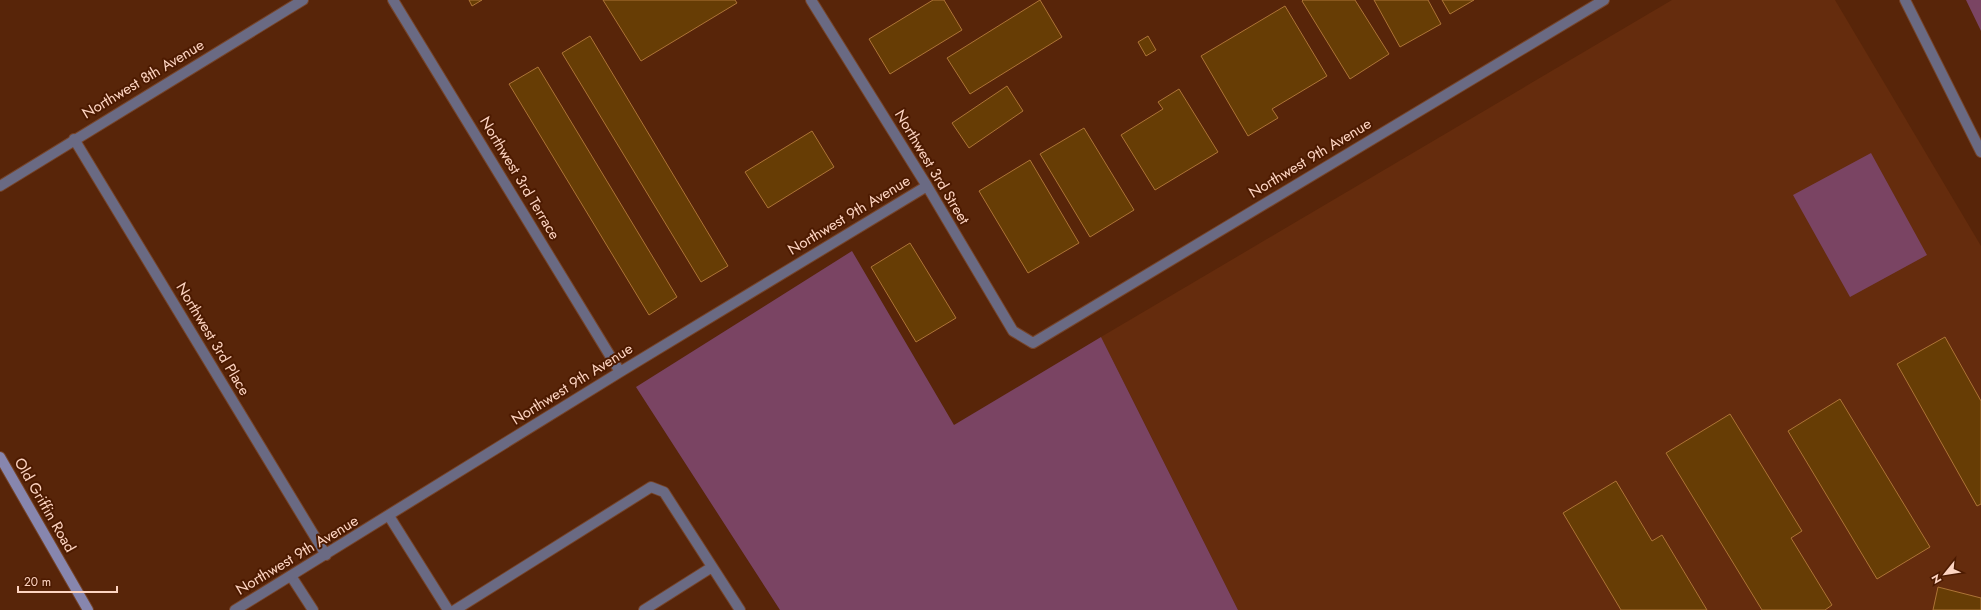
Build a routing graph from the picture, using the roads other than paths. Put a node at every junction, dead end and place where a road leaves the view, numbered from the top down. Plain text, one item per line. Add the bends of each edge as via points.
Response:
1 (303, 0) edge
2 (393, 0) edge
3 (811, 0) edge
4 (1604, 0) edge
5 (1905, 0) edge
6 (74, 139) junction
7 (1981, 152) edge
8 (0, 186) edge
9 (927, 186) junction
10 (1033, 343) joint
11 (620, 372) junction
12 (0, 457) edge
13 (389, 516) junction
14 (326, 555) junction
15 (712, 567) junction
16 (291, 576) junction
17 (88, 610) edge
18 (235, 610) edge
19 (313, 610) edge
20 (448, 610) edge
21 (456, 610) edge
22 (644, 610) edge
23 (740, 610) edge

1 - 6 street, Northwest 8th Avenue
2 - 11 street, Northwest 3rd Terrace
3 - 9 street, Northwest 3rd Street
4 - 10 street, Northwest 9th Avenue
5 - 7 street
6 - 8 street, Northwest 8th Avenue
6 - 14 street, Northwest 3rd Place
9 - 10 street, Northwest 3rd Street via 1013,330
9 - 11 street, Northwest 9th Avenue
11 - 13 street, Northwest 9th Avenue
12 - 17 street, Old Griffin Road
13 - 14 street, Northwest 9th Avenue
13 - 20 street
14 - 16 street, Northwest 9th Avenue
15 - 21 street via 664,492 651,487
15 - 22 street
15 - 23 street
16 - 18 street, Northwest 9th Avenue
16 - 19 street

